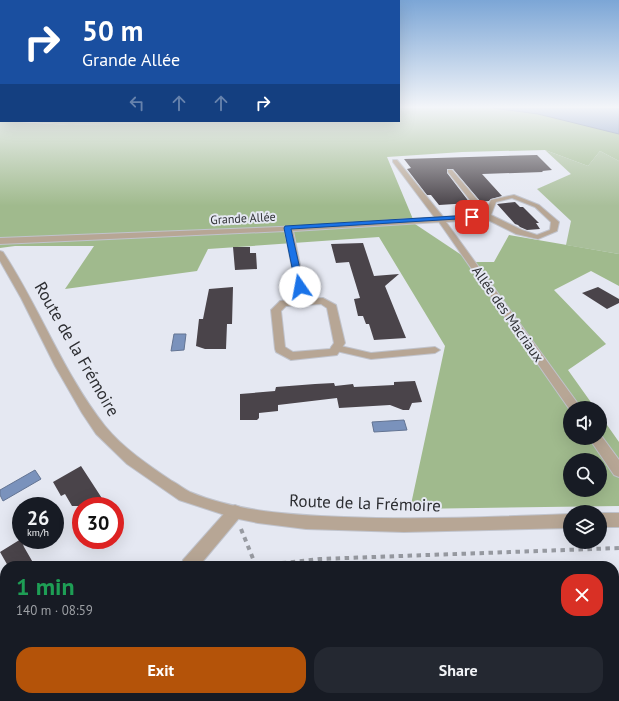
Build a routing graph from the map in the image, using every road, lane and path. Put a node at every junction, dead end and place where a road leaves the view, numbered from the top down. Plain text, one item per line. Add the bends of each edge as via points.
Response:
1 (395, 161) dead end
2 (450, 171) dead end
3 (487, 216) junction
4 (442, 220) junction
5 (288, 228) junction
6 (0, 241) edge
7 (0, 254) edge
8 (303, 302) junction
9 (336, 348) junction
10 (435, 350) dead end
11 (569, 401) edge
12 (601, 445) edge
13 (619, 471) edge
14 (235, 512) junction
15 (607, 520) edge
16 (619, 520) edge
17 (563, 521) edge
18 (619, 548) edge
19 (192, 561) edge
20 (253, 561) edge
21 (296, 561) edge

1 - 4 lane
2 - 3 lane
3 - 3 lane via 519,232 538,237 553,231 555,222 537,206 512,196 494,200
3 - 4 street, Grande Allée
4 - 5 street, Grande Allée
4 - 11 street, Allée des Macriaux
5 - 6 street, Grande Allée
5 - 8 street
7 - 14 street, Route de la Frémoire via 11,270 61,366 102,432 137,464 185,496
8 - 9 street via 323,302 332,307 340,343
8 - 9 street via 283,303 276,310 280,349 292,356 333,352
9 - 10 lane via 371,356
12 - 13 street
14 - 17 street, Route de la Frémoire via 318,524 426,525
14 - 19 street
14 - 20 path
15 - 16 street
18 - 21 path via 320,558

